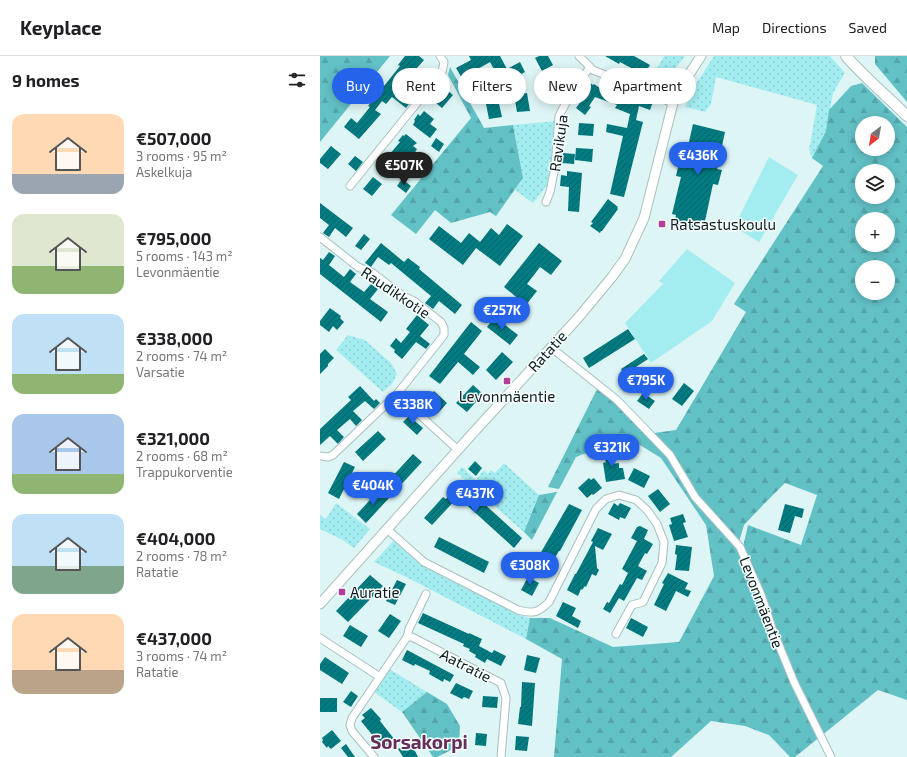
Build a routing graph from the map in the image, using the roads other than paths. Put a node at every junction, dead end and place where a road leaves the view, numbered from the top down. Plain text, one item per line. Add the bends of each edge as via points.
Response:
1 (440, 56) edge
2 (579, 56) edge
3 (701, 56) edge
4 (846, 56) edge
5 (856, 56) edge
6 (590, 67) junction
7 (693, 68) edge
8 (599, 72) edge
9 (882, 91) junction
10 (673, 104) edge
11 (907, 116) edge
12 (350, 186) dead end
13 (546, 202) dead end
14 (320, 237) edge
15 (550, 348) junction
16 (397, 394) junction
17 (458, 450) junction
18 (320, 456) edge
19 (386, 529) junction
20 (426, 594) dead end
21 (320, 604) edge
22 (616, 634) dead end
23 (407, 636) junction
24 (320, 638) edge
25 (380, 677) junction
26 (374, 757) edge
27 (501, 757) edge
28 (831, 757) edge

1 - 12 street via 444,62 442,72
2 - 6 street
3 - 7 street, Ratatie
4 - 9 main road
5 - 9 main road
6 - 8 street
6 - 13 street, Ravikuja via 559,116 555,167
9 - 11 main road
10 - 15 street, Ratatie via 644,218 635,240 612,277
14 - 16 street, Raudikkotie via 358,267 373,273 403,296 414,301 441,322 444,328 444,335
15 - 17 street, Ratatie
15 - 28 street, Levonmäentie via 623,405 670,455 695,497 740,547 794,682
16 - 17 street
16 - 18 street, Raudikkotie via 333,455
17 - 19 street, Ratatie
19 - 21 street, Ratatie
19 - 22 street via 424,562 528,613 540,610 549,602 596,509 606,499 619,495 636,500 657,524 664,542 662,563 643,602 632,605
20 - 23 street
23 - 25 street
23 - 27 street, Aatratie via 501,683 506,698
24 - 25 street
25 - 26 street via 352,718 350,725

